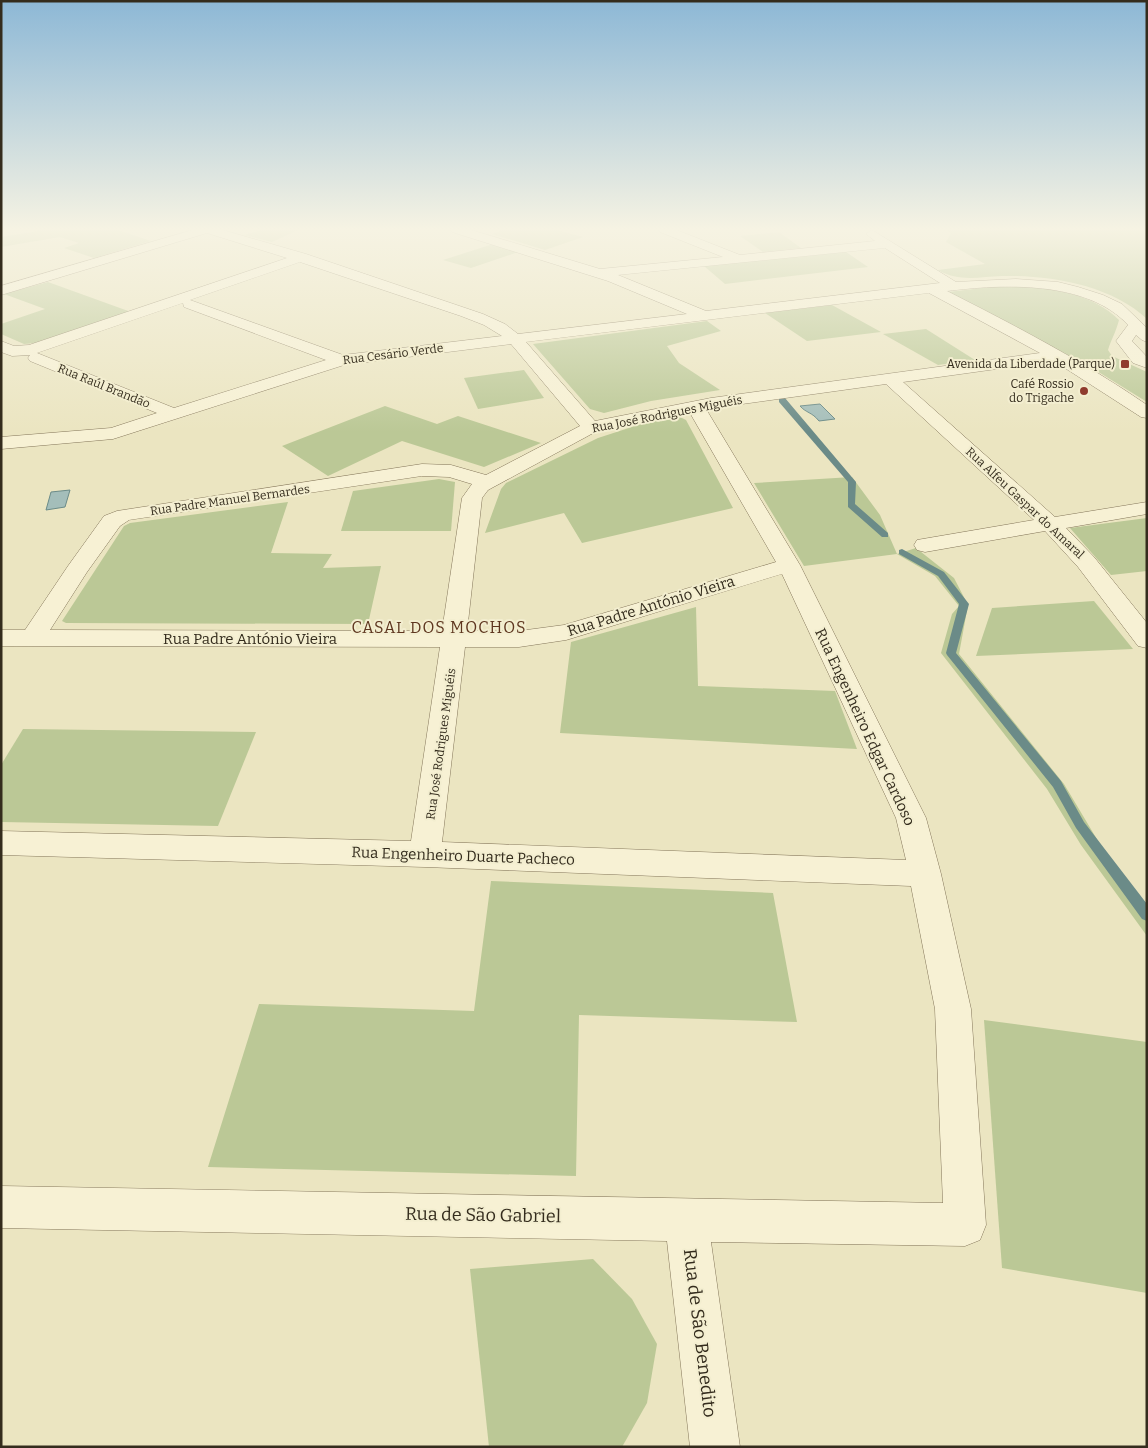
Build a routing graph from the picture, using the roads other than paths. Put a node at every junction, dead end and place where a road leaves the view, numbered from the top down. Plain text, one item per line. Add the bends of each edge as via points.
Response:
1 (187, 297) edge
2 (418, 297) edge
3 (661, 297) edge
4 (868, 297) edge
5 (947, 297) edge
6 (1090, 297) edge
7 (189, 304) dead end
8 (704, 316) junction
9 (1141, 328) edge
10 (1147, 337) edge
11 (516, 340) junction
12 (1, 346) edge
13 (1059, 355) junction
14 (36, 358) dead end
15 (342, 360) junction
16 (1147, 363) edge
17 (890, 379) junction
18 (695, 406) junction
19 (172, 413) junction
20 (1147, 413) edge
21 (591, 428) junction
22 (1, 443) edge
23 (487, 482) junction
24 (1147, 508) edge
25 (1050, 523) junction
26 (925, 545) dead end
27 (789, 565) junction
28 (1, 638) edge
29 (32, 638) junction
30 (455, 638) junction
31 (1147, 640) edge
32 (1, 843) edge
33 (426, 854) junction
34 (925, 874) junction
35 (1, 1207) edge
36 (686, 1219) junction
37 (965, 1225) joint
38 (714, 1447) edge

1 - 12 street via 32,350 12,351
2 - 11 street via 505,330
3 - 8 street
4 - 8 street, Rua Cesário Verde
5 - 13 street
6 - 9 street, Rua Cesário Verde via 1119,308
7 - 15 street
8 - 11 street, Rua Cesário Verde
9 - 10 street, Rua Cesário Verde
9 - 16 street via 1124,340 1139,360
11 - 15 street, Rua Cesário Verde
11 - 21 street
13 - 17 street, Rua José Rodrigues Miguéis
13 - 20 street
14 - 19 street, Rua Raúl Brandão
15 - 19 street, Rua Cesário Verde
17 - 18 street, Rua José Rodrigues Miguéis
17 - 25 street, Rua Alfeu Gaspar do Amaral
18 - 21 street, Rua José Rodrigues Miguéis
18 - 27 street, Rua Engenheiro Edgar Cardoso
19 - 22 street, Rua Cesário Verde via 113,433
21 - 23 street, Rua José Rodrigues Miguéis
23 - 29 street, Rua Padre Manuel Bernardes via 451,471 422,470 124,515 112,522
23 - 30 street, Rua José Rodrigues Miguéis via 472,498
24 - 25 street
25 - 26 street
25 - 31 street, Rua Alfeu Gaspar do Amaral via 1086,562
27 - 30 street, Rua Padre António Vieira via 566,632 519,639
27 - 34 street, Rua Engenheiro Edgar Cardoso via 911,818
28 - 29 street, Rua Padre António Vieira
29 - 30 street, Rua Padre António Vieira
30 - 33 street, Rua José Rodrigues Miguéis
32 - 33 street, Rua Engenheiro Duarte Pacheco
33 - 34 street, Rua Engenheiro Duarte Pacheco
34 - 37 street, Rua Engenheiro Edgar Cardoso via 953,1009
35 - 36 street, Rua de São Gabriel
36 - 37 street, Rua de São Gabriel
36 - 38 street, Rua de São Benedito

